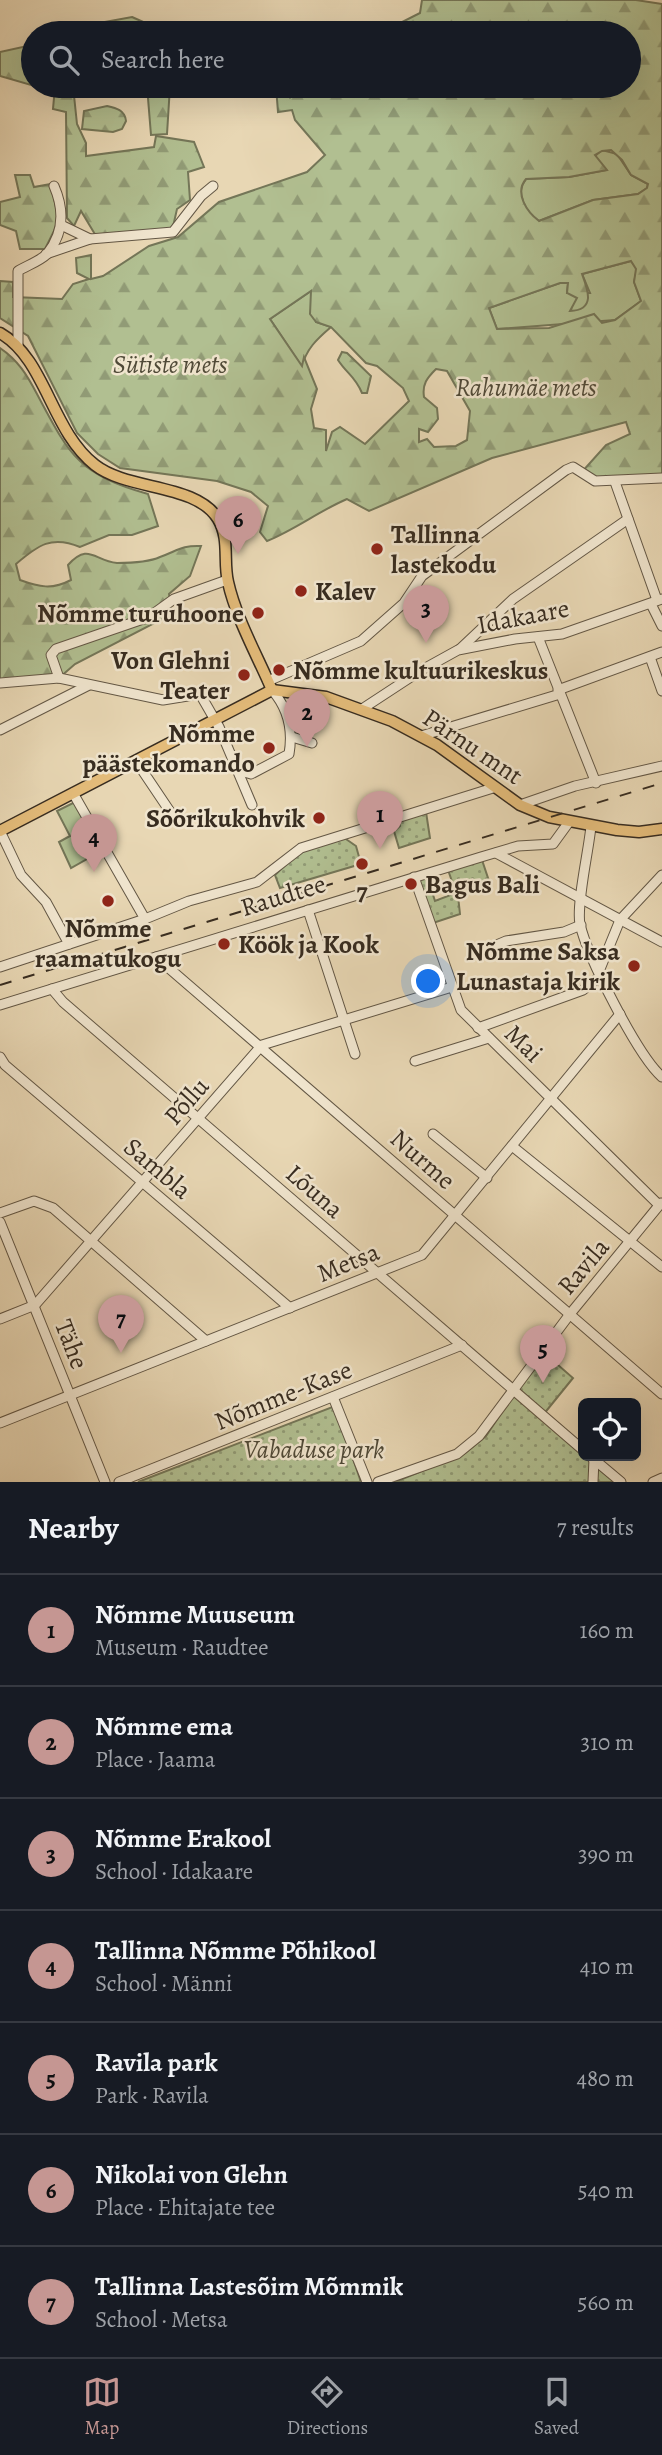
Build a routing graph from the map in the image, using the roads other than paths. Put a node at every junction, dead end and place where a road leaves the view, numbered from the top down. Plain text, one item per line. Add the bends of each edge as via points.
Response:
1 (54, 186) dead end
2 (213, 186) dead end
3 (59, 229) junction
4 (90, 239) junction
5 (64, 248) junction
6 (46, 254) junction
7 (0, 333) edge
8 (18, 346) junction
9 (662, 478) edge
10 (615, 482) junction
11 (628, 519) junction
12 (227, 578) junction
13 (657, 601) edge
14 (662, 626) edge
15 (538, 637) junction
16 (458, 650) junction
17 (662, 652) edge
18 (650, 657) junction
19 (59, 678) junction
20 (0, 683) edge
21 (90, 685) junction
22 (270, 685) junction
23 (662, 691) edge
24 (559, 692) junction
25 (362, 709) junction
26 (215, 720) junction
27 (0, 730) edge
28 (421, 736) junction
29 (292, 737) junction
30 (312, 743) dead end
31 (136, 761) junction
32 (662, 766) edge
33 (237, 769) junction
34 (596, 783) junction
35 (494, 788) junction
36 (73, 793) junction
37 (251, 805) dead end
38 (520, 805) junction
39 (171, 813) dead end
40 (569, 822) junction
41 (592, 826) junction
42 (0, 831) edge
43 (662, 831) edge
44 (496, 853) junction
45 (662, 875) edge
46 (414, 877) junction
47 (582, 901) junction
48 (308, 910) junction
49 (145, 919) junction
50 (620, 920) junction
51 (581, 925) junction
52 (662, 942) edge
53 (69, 944) junction
54 (480, 952) dead end
55 (156, 957) junction
56 (0, 967) edge
57 (601, 972) junction
58 (452, 987) junction
59 (52, 989) junction
60 (0, 1005) edge
61 (620, 1014) junction
62 (344, 1019) junction
63 (478, 1028) junction
64 (489, 1038) junction
65 (262, 1045) junction
66 (355, 1054) dead end
67 (0, 1057) edge
68 (415, 1061) dead end
69 (662, 1077) edge
70 (551, 1098) junction
71 (199, 1119) junction
72 (433, 1134) dead end
73 (512, 1146) junction
74 (487, 1178) junction
75 (142, 1182) junction
76 (660, 1203) edge
77 (0, 1213) edge
78 (455, 1215) junction
79 (0, 1222) edge
80 (91, 1242) junction
81 (631, 1242) junction
82 (662, 1267) edge
83 (377, 1273) junction
84 (35, 1305) junction
85 (290, 1308) junction
86 (570, 1314) junction
87 (0, 1319) edge
88 (206, 1341) junction
89 (462, 1345) junction
90 (512, 1390) junction
91 (662, 1394) edge
92 (70, 1396) junction
93 (333, 1397) junction
94 (0, 1423) edge
95 (578, 1446) edge
96 (592, 1461) edge
97 (597, 1461) edge
98 (662, 1478) edge
99 (105, 1482) edge
100 (119, 1482) edge
101 (367, 1482) edge
102 (378, 1482) edge
103 (593, 1482) edge
104 (621, 1482) edge
105 (653, 1482) edge

1 - 3 street via 62,203
2 - 4 street via 173,232
3 - 4 street
3 - 5 street
3 - 6 street
4 - 5 street
5 - 6 street
6 - 8 street via 18,271
7 - 8 main road
8 - 12 main road via 67,435 94,465 118,478 199,501 212,511 223,531
9 - 10 street
10 - 11 street
10 - 22 street via 595,481 573,467 422,576 404,603 361,641
11 - 13 street
11 - 16 street via 513,599
12 - 19 street via 174,599 149,617 56,649 51,655
12 - 22 main road
13 - 14 street
13 - 15 street, Idakaare via 562,634
15 - 16 street, Idakaare
15 - 24 street
16 - 25 street, Idakaare
17 - 18 street
18 - 23 street
18 - 24 street
19 - 20 street
19 - 21 street
21 - 26 street via 163,700 200,694
21 - 27 street
22 - 25 main road, Pärnu mnt
22 - 26 main road
22 - 29 street via 281,700
24 - 28 street
24 - 34 street
25 - 28 main road, Pärnu mnt
26 - 31 main road
26 - 33 street
28 - 35 main road, Pärnu mnt
29 - 30 street
29 - 33 street via 289,754 251,774
31 - 36 main road
31 - 39 street
32 - 34 street
33 - 37 street
34 - 38 street
35 - 38 main road, Pärnu mnt
35 - 49 street, Raudtee via 301,848 257,882
36 - 42 main road
36 - 49 street
38 - 40 main road, Pärnu mnt
40 - 41 main road, Pärnu mnt
40 - 44 street, Raudtee via 553,845 527,845
41 - 43 main road, Pärnu mnt
41 - 47 street
42 - 53 street via 21,875 46,902
44 - 46 street, Raudtee
44 - 47 street
45 - 50 street
46 - 48 street, Raudtee
46 - 58 street, Mai
47 - 50 street
47 - 51 street
48 - 55 street, Raudtee
48 - 62 street
49 - 53 street, Raudtee
50 - 52 street
50 - 57 street
51 - 54 street via 506,941
51 - 57 street
53 - 56 street, Raudtee
55 - 59 street, Raudtee
55 - 65 street, Nurme
57 - 61 street
57 - 63 street via 583,990
58 - 62 street
58 - 63 street, Mai via 461,1010
59 - 60 street, Raudtee
59 - 71 street, Lõuna
61 - 69 street via 644,1058
61 - 70 street, Metsa
62 - 65 street
62 - 66 street
63 - 64 street, Mai
64 - 68 street
64 - 70 street, Mai
65 - 71 street, Põllu
65 - 78 street, Nurme
67 - 75 street, Sambla
70 - 73 street, Metsa
70 - 76 street, Mai
71 - 75 street, Põllu
71 - 83 street, Lõuna
72 - 74 street
73 - 74 street, Metsa
73 - 81 street
74 - 78 street, Metsa
75 - 80 street, Põllu
75 - 85 street, Sambla
76 - 81 street, Ravila
77 - 80 street via 41,1202
78 - 83 street, Metsa via 422,1255
78 - 86 street, Nurme
79 - 84 street, Tähe
80 - 84 street, Põllu
80 - 88 street
81 - 82 street
81 - 86 street, Ravila
83 - 85 street, Metsa
83 - 89 street, Lõuna
84 - 87 street, Põllu
84 - 92 street, Tähe
85 - 88 street, Metsa
86 - 90 street, Ravila
86 - 91 street, Nurme
88 - 92 street, Metsa
89 - 90 street, Lõuna
89 - 93 street, Nõmme-Kase
90 - 95 street, Lõuna
90 - 102 street, Ravila via 479,1436 457,1454
92 - 94 street, Metsa
92 - 99 street, Tähe
93 - 100 street, Nõmme-Kase
93 - 101 street
96 - 103 street
97 - 104 street
98 - 105 street

